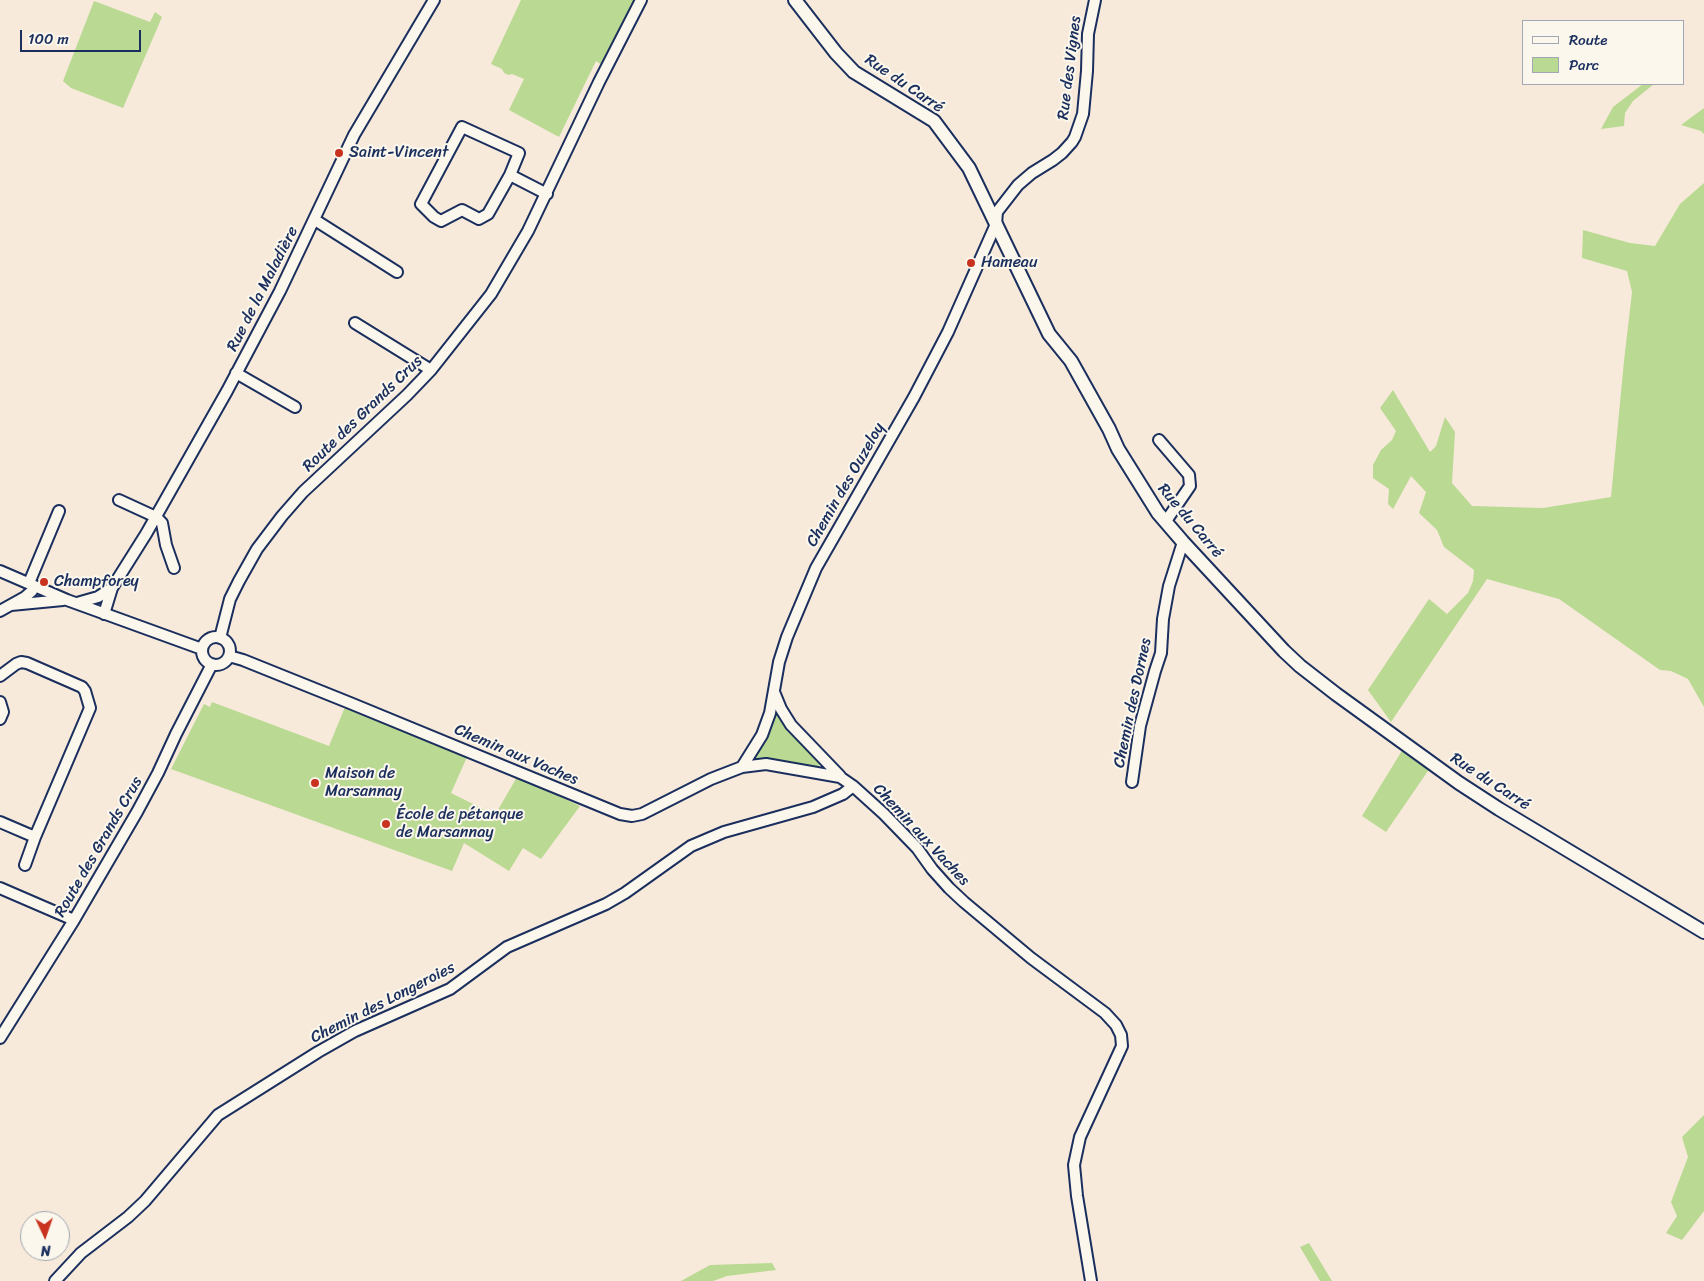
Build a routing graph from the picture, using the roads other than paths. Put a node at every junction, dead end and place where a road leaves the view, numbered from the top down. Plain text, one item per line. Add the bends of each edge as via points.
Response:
1 (434, 0) edge
2 (641, 0) edge
3 (796, 0) edge
4 (1094, 0) edge
5 (510, 175) junction
6 (546, 194) junction
7 (315, 220) junction
8 (996, 224) junction
9 (397, 272) dead end
10 (356, 323) dead end
11 (431, 370) junction
12 (236, 373) junction
13 (295, 407) dead end
14 (1159, 440) dead end
15 (118, 500) dead end
16 (59, 512) dead end
17 (156, 517) junction
18 (1166, 521) junction
19 (1183, 542) junction
20 (174, 568) dead end
21 (0, 571) edge
22 (35, 586) junction
23 (112, 588) junction
24 (98, 597) junction
25 (43, 601) junction
26 (72, 601) junction
27 (11, 606) junction
28 (0, 611) edge
29 (100, 612) junction
30 (220, 638) junction
31 (202, 649) junction
32 (229, 656) junction
33 (212, 664) junction
34 (0, 676) edge
35 (774, 691) junction
36 (0, 702) edge
37 (0, 719) edge
38 (742, 767) junction
39 (840, 776) junction
40 (1132, 782) dead end
41 (853, 786) junction
42 (0, 822) edge
43 (35, 837) junction
44 (25, 865) dead end
45 (0, 888) edge
46 (74, 920) junction
47 (1704, 932) edge
48 (0, 1038) edge
49 (55, 1281) edge
50 (1092, 1281) edge

1 - 7 street, Rue de la Maladière via 354,135
2 - 6 street, Route des Grands Crus via 598,82
3 - 8 main road, Rue du Carré via 854,72 934,121 969,168
4 - 8 street, Rue des Vignes via 1082,114 1075,137 1062,153 1018,185 997,212
5 - 5 street via 519,153 462,127 421,204 441,221 462,210 479,219 488,214
5 - 6 street
6 - 11 street, Route des Grands Crus via 491,294
7 - 9 street
7 - 12 street, Rue de la Maladière
8 - 18 main road, Rue du Carré via 1049,334 1071,362 1118,450
8 - 35 street, Chemin des Ouzeloy via 948,332 816,568 787,637
10 - 11 street
11 - 30 street, Route des Grands Crus via 282,516 257,549 239,581 230,599
12 - 13 street
12 - 17 street, Rue de la Maladière
14 - 18 street via 1189,475 1190,486
15 - 17 street
16 - 22 street
17 - 20 street via 162,523
17 - 23 street, Rue de la Maladière
18 - 19 main road, Rue du Carré
19 - 40 street, Chemin des Dornes via 1169,586 1161,653 1140,726
19 - 47 main road, Rue du Carré via 1284,651 1336,694 1499,809
21 - 22 street
22 - 25 street
22 - 26 street
22 - 27 street
23 - 24 street, Rue de la Maladière
23 - 29 street, Rue de la Maladière
24 - 26 street, Rue de la Maladière
24 - 29 street
25 - 26 street
25 - 27 street
26 - 29 street
27 - 28 street
29 - 31 street
30 - 31 street via 210,638
30 - 32 street via 229,645
31 - 33 street via 204,657
32 - 33 street via 223,663
32 - 38 street, Chemin aux Vaches via 350,702 620,814 642,814
33 - 46 street, Route des Grands Crus via 158,774
34 - 43 street via 16,664 27,663 82,687 90,704
35 - 38 street, Chemin des Ouzeloy via 762,735
35 - 39 street via 791,725
36 - 37 street via 3,712
38 - 39 street, Chemin aux Vaches via 766,764
39 - 41 street, Chemin aux Vaches
41 - 49 street, Chemin des Longeroies via 813,807 724,832 691,846 606,904 507,947 450,988 318,1052 218,1115 145,1201 81,1253
41 - 50 street, Chemin aux Vaches via 917,848 964,902 1105,1013 1121,1035 1122,1046 1080,1137 1074,1165
42 - 43 street
43 - 44 street
45 - 46 street
46 - 48 street, Route des Grands Crus

